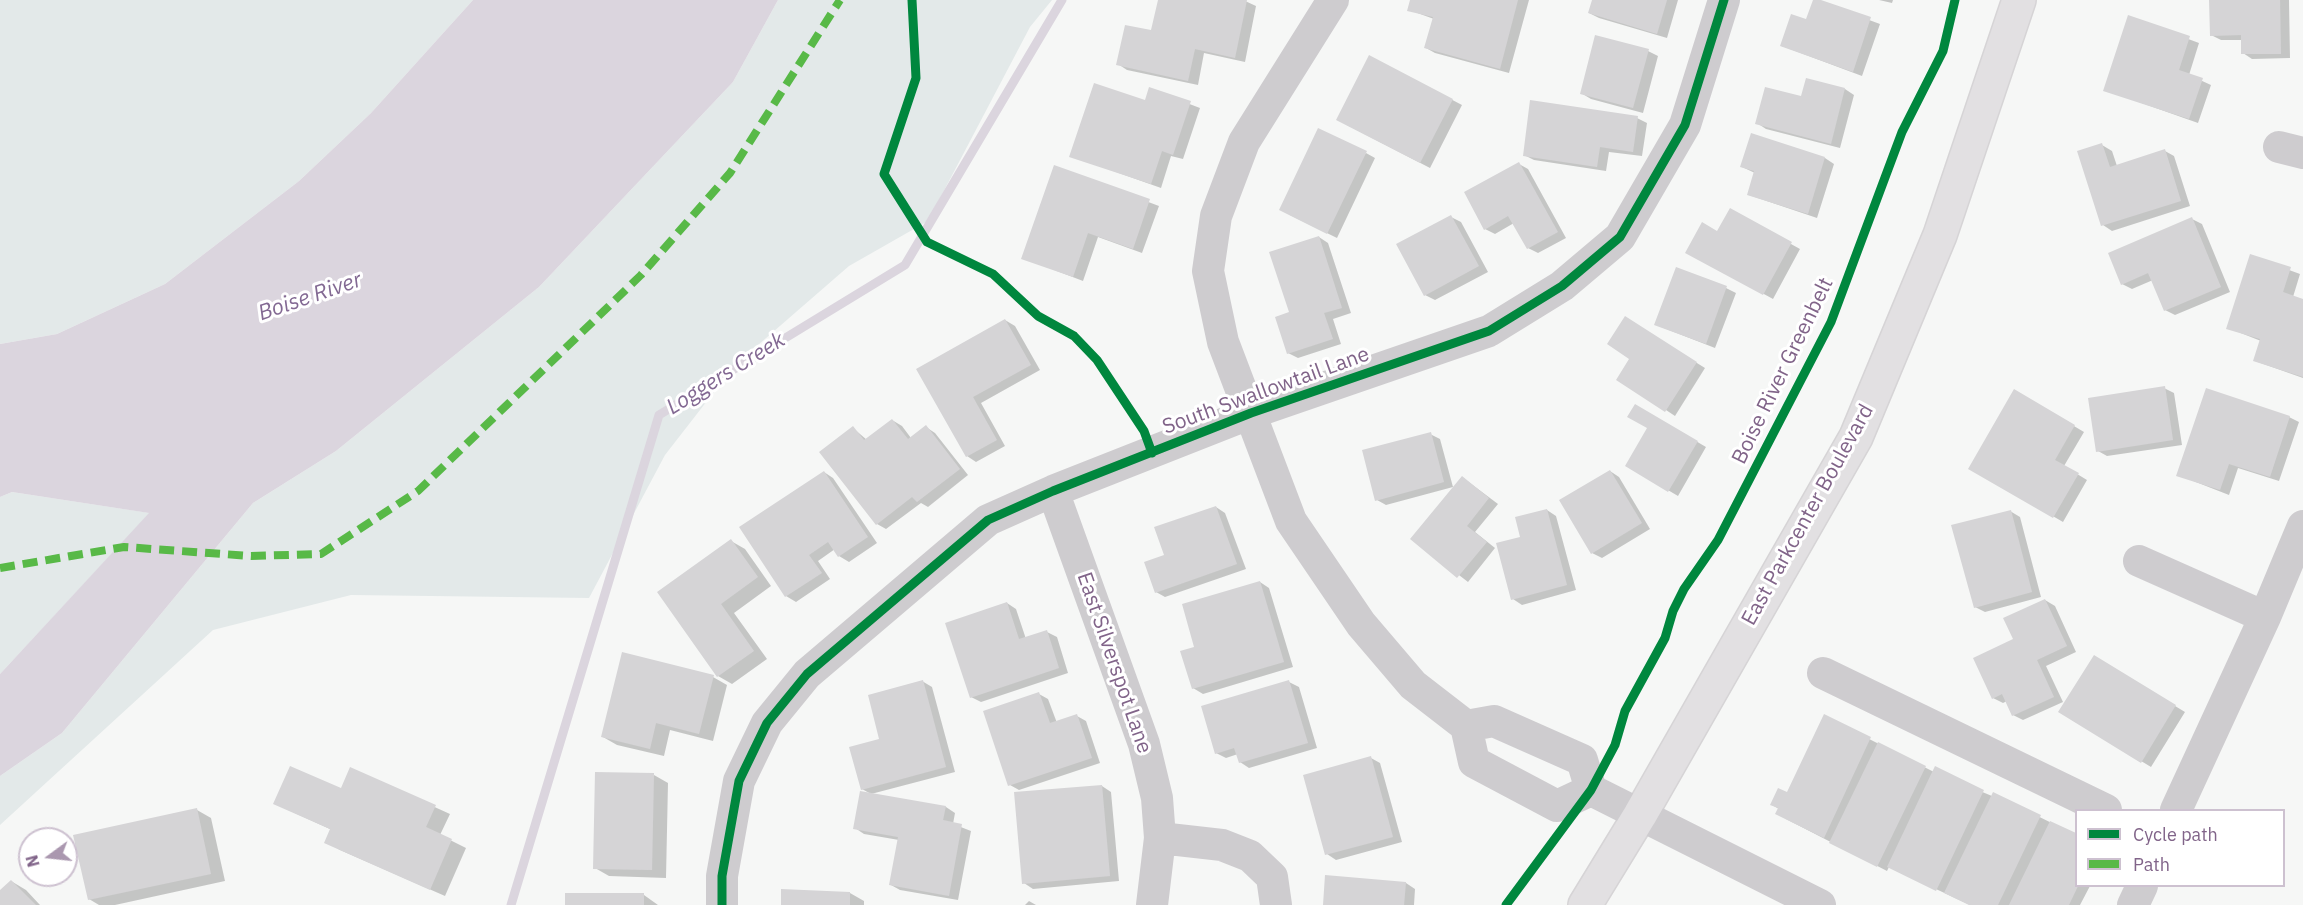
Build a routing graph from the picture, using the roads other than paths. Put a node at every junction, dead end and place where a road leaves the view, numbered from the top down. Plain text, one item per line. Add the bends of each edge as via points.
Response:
1 (1333, 0) edge
2 (1724, 0) edge
3 (2019, 0) edge
4 (1251, 413) junction
5 (1053, 491) junction
6 (2303, 526) edge
7 (2139, 561) dead end
8 (2265, 617) junction
9 (1823, 673) dead end
10 (1466, 726) junction
11 (1592, 790) junction
12 (2104, 809) edge
13 (2176, 809) edge
14 (1640, 815) junction
15 (1160, 837) junction
16 (2141, 887) edge
17 (722, 905) edge
18 (1152, 905) edge
19 (1276, 905) edge
20 (1586, 905) edge
21 (1820, 905) edge
22 (2133, 905) edge

1 - 4 street via 1244,142 1216,216 1208,271 1223,342
2 - 4 street, South Swallowtail Lane via 1685,125 1620,237 1562,286 1489,331
3 - 14 main road, East Parkcenter Boulevard via 1940,235 1856,437
4 - 5 street, South Swallowtail Lane
4 - 10 street via 1291,521 1361,624 1413,685
5 - 15 street, East Silverspot Lane via 1144,744
5 - 17 street, South Swallowtail Lane via 988,520 807,674 766,723 739,781 722,876
6 - 8 street
7 - 8 street
8 - 13 street
9 - 12 street
10 - 11 street via 1494,721 1582,760
10 - 11 street via 1474,762 1557,806
11 - 14 street
14 - 20 main road, East Parkcenter Boulevard
14 - 21 street
15 - 18 street, East Silverspot Lane
15 - 19 street via 1222,845 1250,856 1272,877
16 - 22 street

